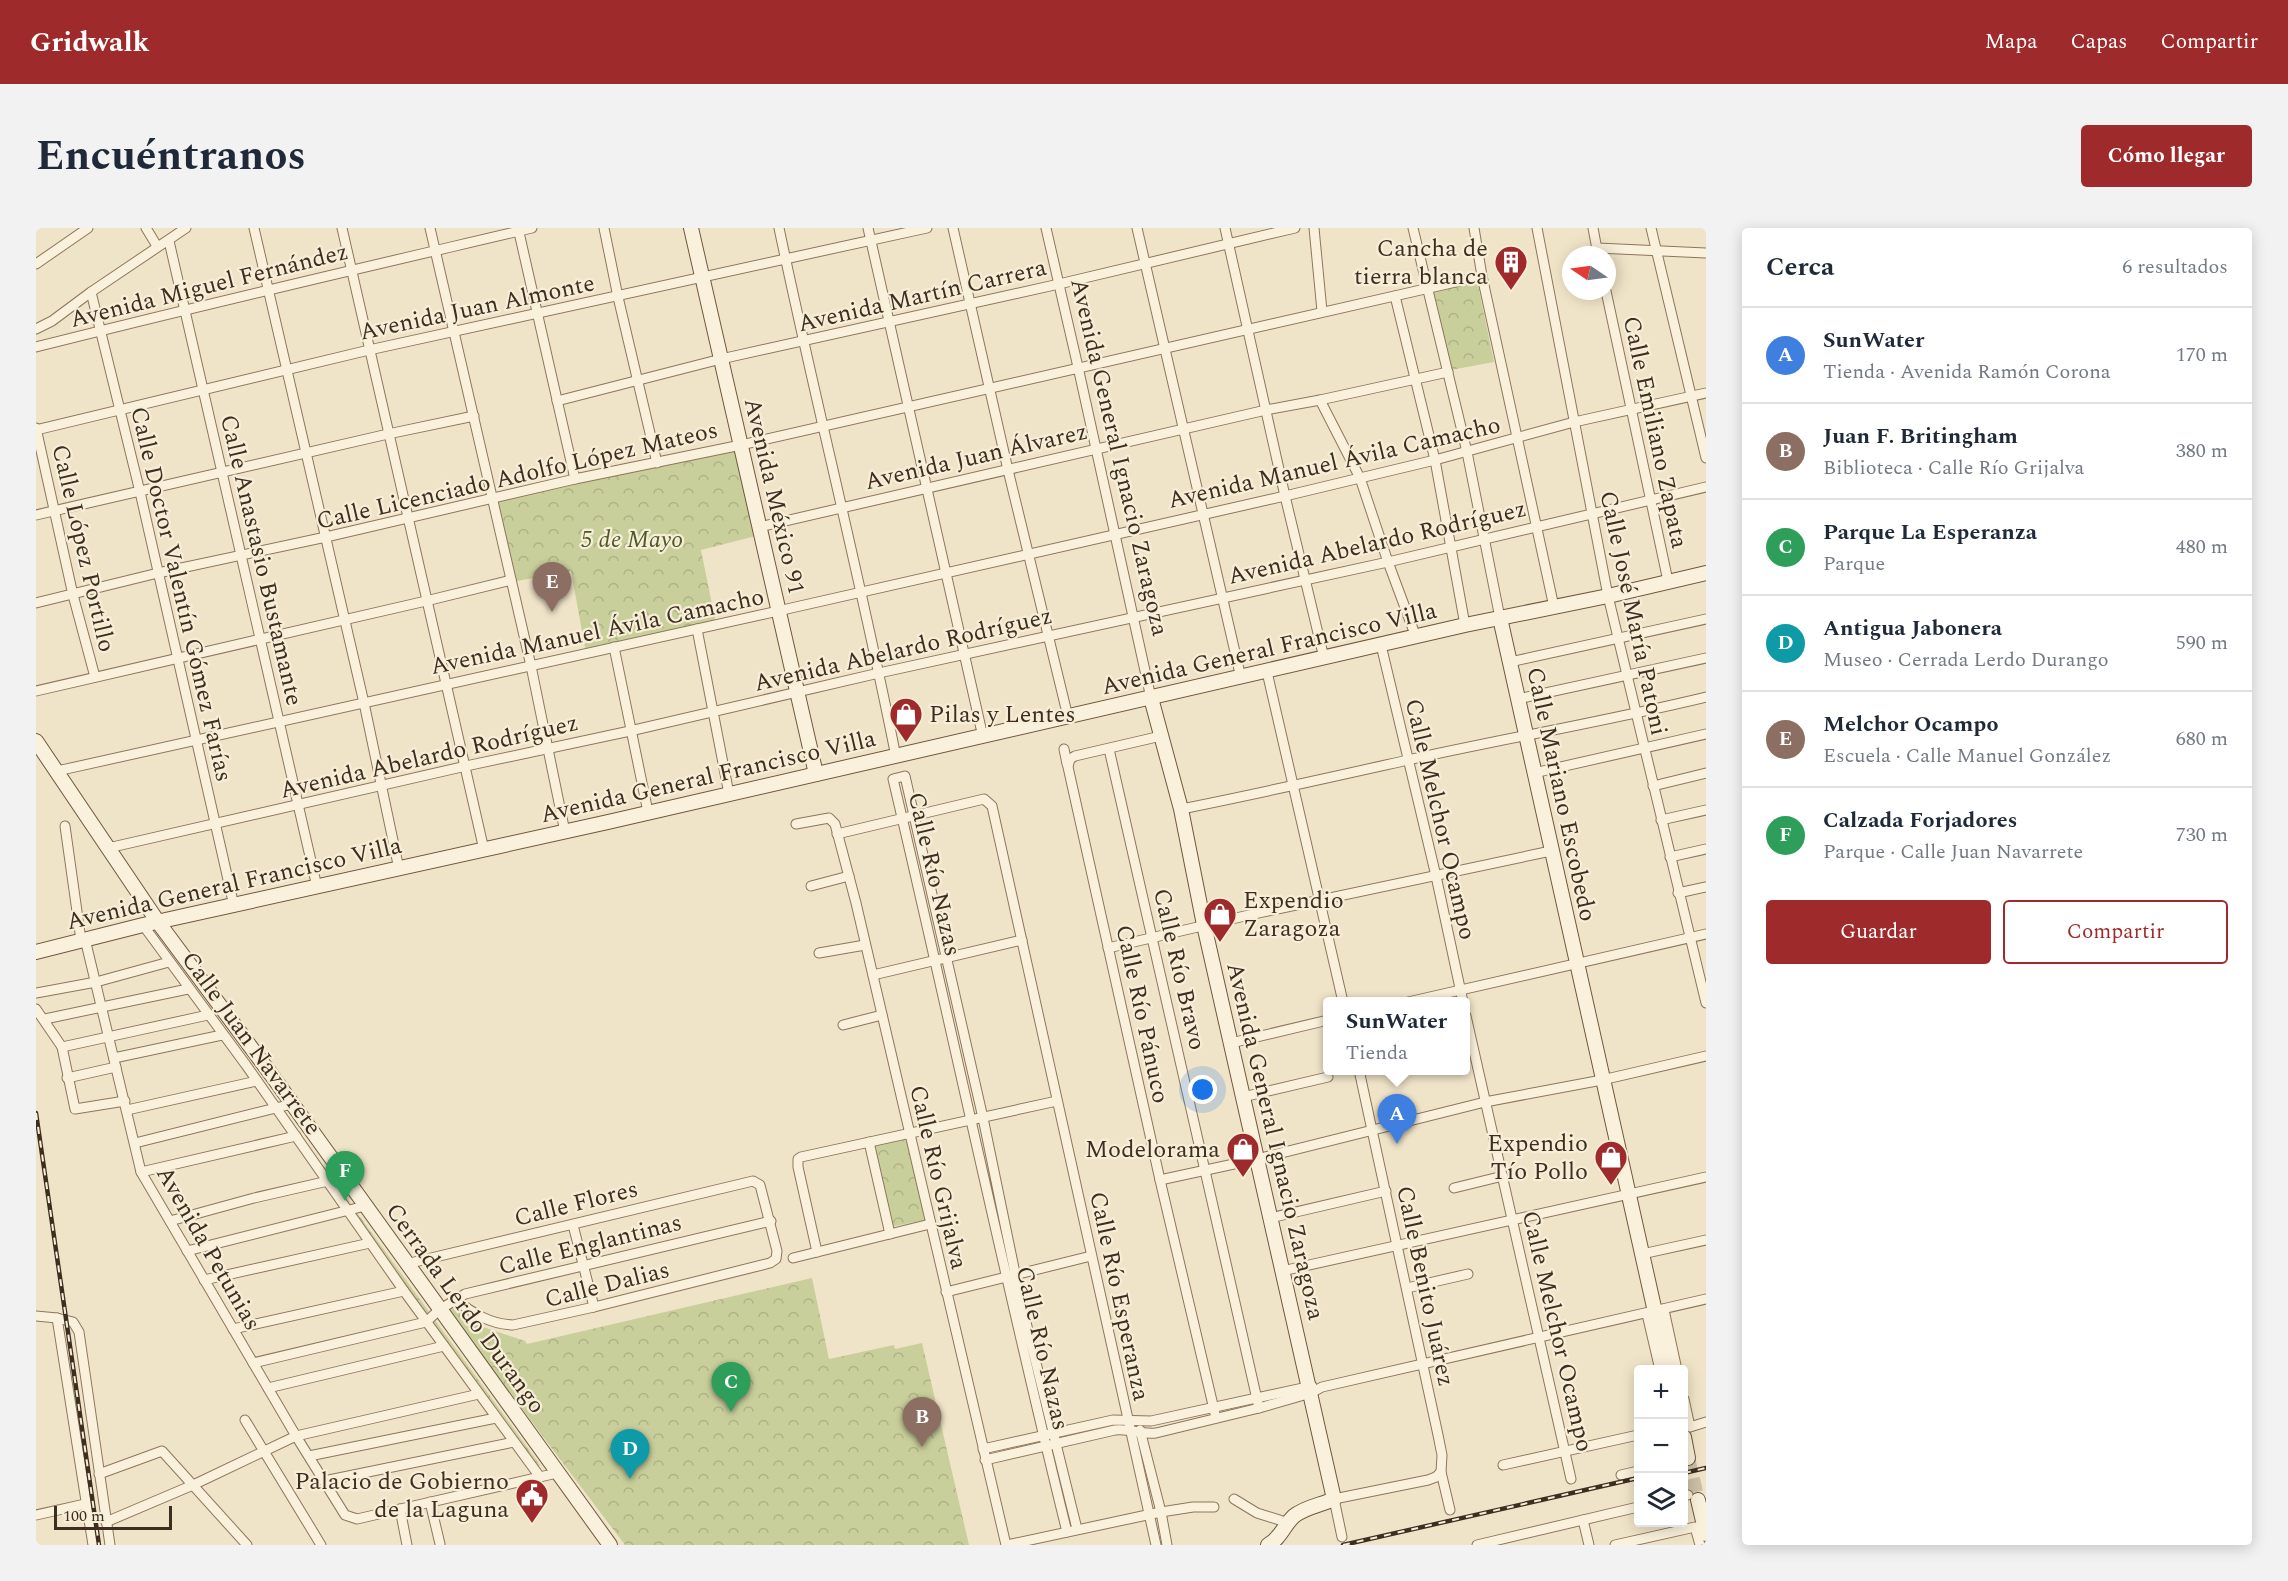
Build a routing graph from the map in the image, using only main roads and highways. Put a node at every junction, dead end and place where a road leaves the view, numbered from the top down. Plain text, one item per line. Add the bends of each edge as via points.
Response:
1 (691, 228) edge
2 (1706, 573) edge
3 (1500, 618) junction
4 (1151, 698) junction
5 (36, 741) edge
6 (816, 774) junction
7 (148, 907) junction
8 (158, 922) junction
9 (142, 926) junction
10 (36, 952) edge
11 (1667, 1365) edge
12 (1690, 1497) tunnel mouth
13 (1700, 1530) edge
14 (610, 1545) edge
15 (1268, 1545) edge

1 - 6 main road, Avenida México 91
2 - 3 main road, Avenida General Francisco Villa
3 - 4 main road, Avenida General Francisco Villa
3 - 11 main road, Calle Mariano Escobedo
4 - 6 main road, Avenida General Francisco Villa
4 - 15 main road, Avenida General Ignacio Zaragoza via 1181,809 1282,1271 1314,1389 1334,1499 1293,1517 1280,1537
5 - 7 main road, Cerrada Lerdo Durango
6 - 8 main road, Avenida General Francisco Villa
7 - 8 main road, Cerrada Lerdo Durango
7 - 9 main road
8 - 9 main road, Avenida General Francisco Villa
8 - 14 main road, Cerrada Lerdo Durango
9 - 10 main road, Avenida General Francisco Villa
12 - 13 main road

